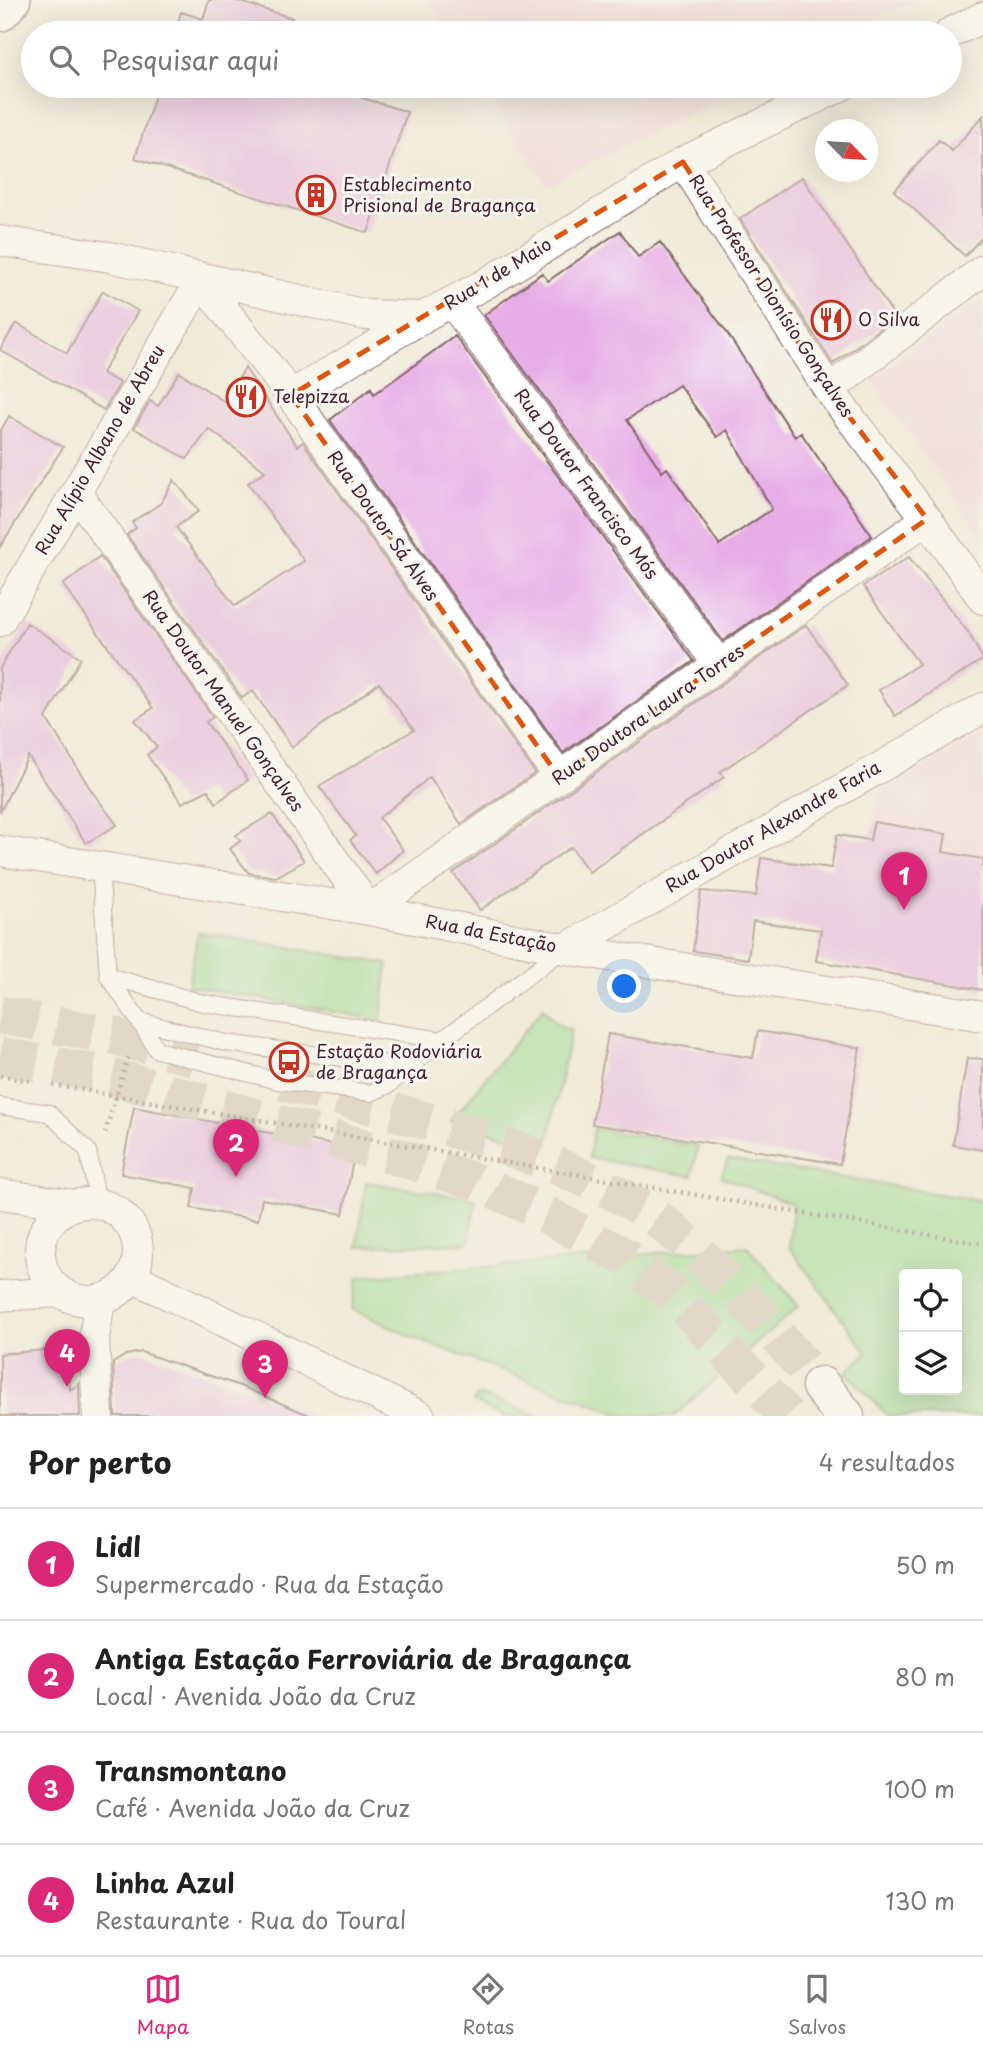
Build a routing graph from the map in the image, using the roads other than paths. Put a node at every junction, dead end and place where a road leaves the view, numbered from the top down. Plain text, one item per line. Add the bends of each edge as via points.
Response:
1 (11, 0) edge
2 (0, 12) edge
3 (983, 17) edge
4 (962, 27) edge
5 (816, 98) edge
6 (683, 162) junction
7 (0, 241) edge
8 (983, 270) edge
9 (201, 280) junction
10 (453, 303) junction
11 (423, 317) junction
12 (829, 390) junction
13 (291, 395) junction
14 (76, 492) junction
15 (927, 519) junction
16 (983, 599) edge
17 (0, 621) edge
18 (719, 665) junction
19 (983, 708) edge
20 (559, 777) junction
21 (0, 851) edge
22 (100, 867) junction
23 (369, 910) junction
24 (565, 949) junction
25 (108, 976) junction
26 (983, 1016) edge
27 (139, 1021) junction
28 (442, 1040) junction
29 (414, 1067) junction
30 (0, 1106) edge
31 (0, 1194) edge
32 (87, 1204) junction
33 (132, 1277) junction
34 (60, 1292) junction
35 (0, 1297) edge
36 (100, 1301) junction
37 (821, 1386) joint
38 (413, 1415) edge
39 (97, 1416) edge
40 (845, 1416) edge
41 (856, 1416) edge

1 - 2 main road
3 - 4 street
5 - 6 street, Rua 1 de Maio
6 - 10 street, Rua 1 de Maio
6 - 12 street, Rua Professor Dionísio Gonçalves
7 - 9 street, Rua 1 de Maio via 97,255
8 - 12 street
9 - 11 street, Rua 1 de Maio via 366,315
9 - 13 street, Rua Doutor Sá Alves
9 - 14 street, Rua Alípio Albano de Abreu
10 - 11 street, Rua 1 de Maio
10 - 18 street, Rua Doutor Francisco Mós
11 - 13 street
12 - 15 street, Rua Professor Dionísio Gonçalves
13 - 20 street, Rua Doutor Sá Alves
14 - 17 street, Rua Alípio Albano de Abreu
14 - 23 street, Rua Doutor Manuel Gonçalves
15 - 16 street, Rua Professor Dionísio Gonçalves
15 - 18 street, Rua Doutora Laura Torres
18 - 20 street, Rua Doutora Laura Torres
19 - 24 street, Rua Doutor Alexandre Faria
20 - 23 street, Rua Doutora Laura Torres
21 - 22 street, Rua da Estação
22 - 23 street, Rua da Estação
22 - 25 lane
23 - 24 street, Rua da Estação
24 - 26 street, Rua da Estação
24 - 28 lane
25 - 27 lane
25 - 28 lane via 203,1003
27 - 29 lane via 226,1043
27 - 29 lane via 157,1049 278,1081 371,1093
28 - 29 lane
30 - 32 lane via 49,1113 88,1151
31 - 32 street
32 - 33 street via 113,1208 134,1231 138,1262
32 - 34 street via 50,1222 41,1244 42,1267
33 - 36 street via 124,1288
33 - 38 street
34 - 35 street
34 - 36 street via 79,1300
36 - 39 street via 94,1338
37 - 40 main road
37 - 41 street

